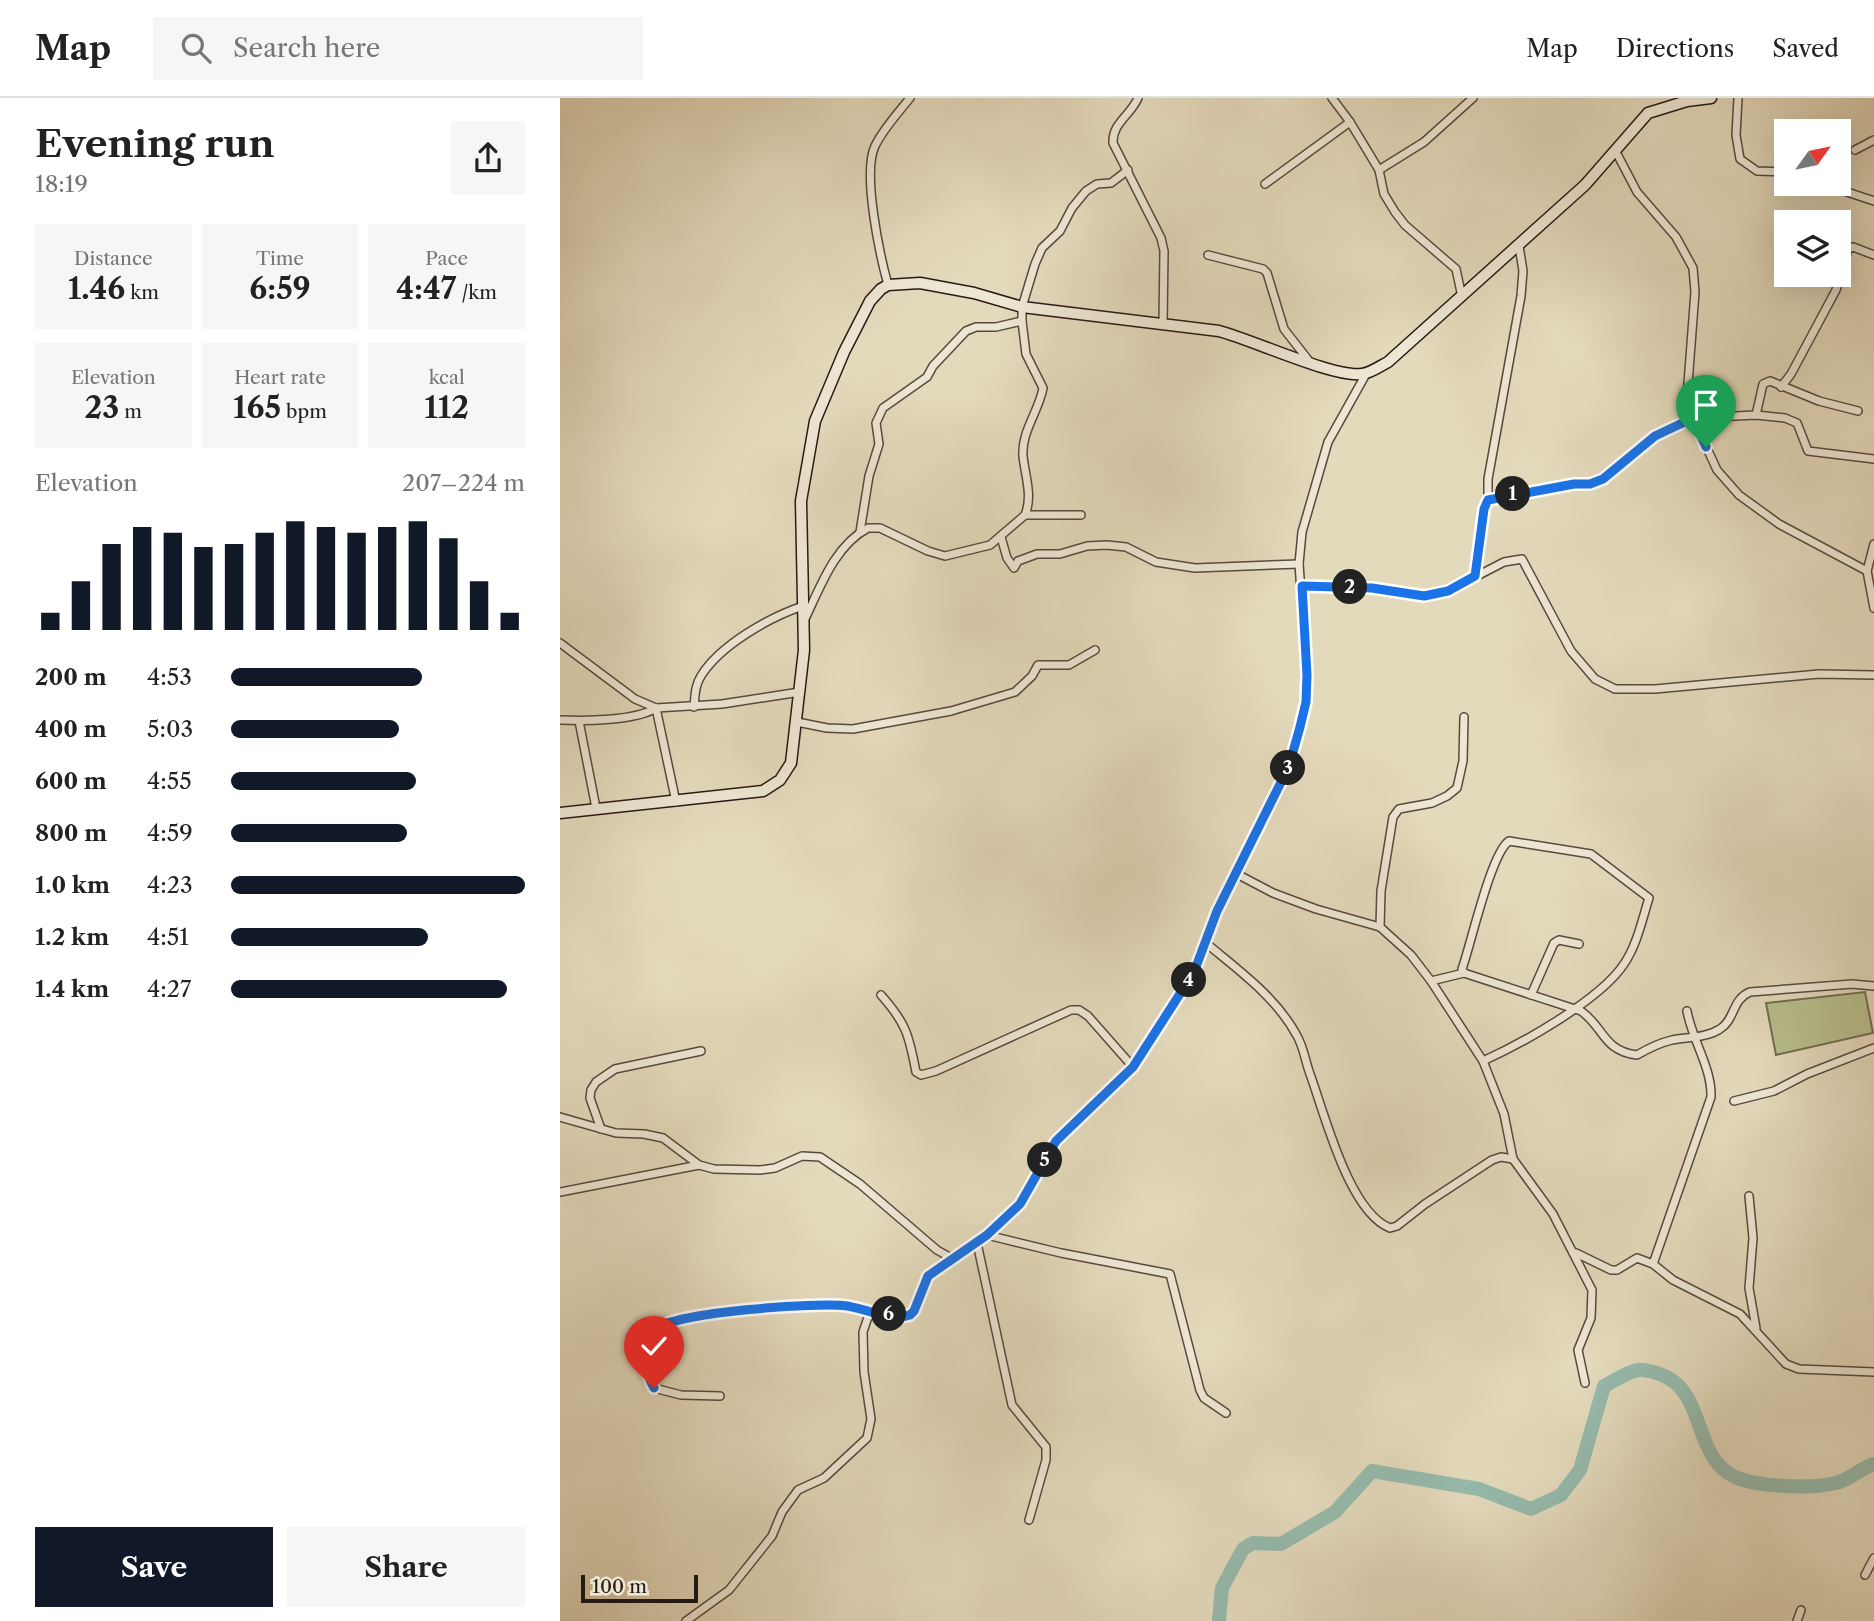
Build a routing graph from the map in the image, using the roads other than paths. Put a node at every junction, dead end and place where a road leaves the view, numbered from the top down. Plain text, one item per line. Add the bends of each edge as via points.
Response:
1 (910, 98) edge
2 (1138, 98) edge
3 (1332, 98) edge
4 (1473, 98) edge
5 (1711, 98) edge
6 (1738, 98) edge
7 (1350, 122) junction
8 (1874, 140) edge
9 (1615, 150) junction
10 (1854, 150) dead end
11 (1128, 170) junction
12 (1379, 170) junction
13 (1774, 172) edge
14 (1265, 184) dead end
15 (1852, 194) edge
16 (1874, 201) edge
17 (1518, 246) junction
18 (1874, 255) edge
19 (1208, 256) dead end
20 (888, 285) junction
21 (1462, 297) junction
22 (1022, 307) junction
23 (1022, 321) junction
24 (1163, 324) junction
25 (1309, 362) junction
26 (1366, 374) junction
27 (1781, 387) junction
28 (1858, 411) dead end
29 (1756, 415) junction
30 (1693, 418) junction
31 (1874, 459) edge
32 (1488, 500) junction
33 (1025, 516) junction
34 (1081, 516) dead end
35 (860, 532) junction
36 (1001, 537) junction
37 (1874, 544) edge
38 (1299, 564) junction
39 (1867, 571) junction
40 (1475, 576) junction
41 (1302, 586) junction
42 (803, 606) junction
43 (1874, 608) edge
44 (804, 622) junction
45 (560, 643) edge
46 (1095, 650) dead end
47 (1874, 675) edge
48 (800, 692) junction
49 (694, 707) junction
50 (656, 708) junction
51 (1464, 717) dead end
52 (560, 720) edge
53 (579, 721) junction
54 (797, 722) junction
55 (676, 802) junction
56 (596, 808) junction
57 (560, 813) edge
58 (1235, 873) junction
59 (1380, 927) junction
60 (1206, 943) junction
61 (1579, 944) dead end
62 (1464, 973) junction
63 (1431, 981) junction
64 (1874, 986) edge
65 (881, 995) dead end
66 (1531, 995) junction
67 (1574, 1008) junction
68 (1687, 1011) dead end
69 (1693, 1037) junction
70 (1874, 1048) edge
71 (701, 1051) dead end
72 (1483, 1061) junction
73 (1133, 1067) junction
74 (1734, 1101) dead end
75 (560, 1117) edge
76 (601, 1129) junction
77 (1513, 1159) junction
78 (699, 1165) junction
79 (560, 1192) edge
80 (1749, 1196) dead end
81 (987, 1235) junction
82 (977, 1242) junction
83 (1575, 1253) junction
84 (953, 1259) junction
85 (1653, 1264) junction
86 (872, 1312) junction
87 (1757, 1332) junction
88 (1874, 1373) edge
89 (1585, 1383) dead end
90 (720, 1396) dead end
91 (1226, 1413) dead end
92 (1029, 1520) dead end
93 (1874, 1558) edge
94 (1865, 1575) dead end
95 (1801, 1610) dead end
96 (686, 1621) edge
97 (1797, 1621) edge

1 - 20 street via 874,148 871,164 878,243
2 - 11 street via 1113,135
3 - 7 street
4 - 12 street via 1424,142
5 - 9 street via 1648,113
6 - 13 street via 1740,159 1757,171
7 - 12 street
7 - 14 street
8 - 10 street
9 - 17 street via 1585,185
9 - 30 street via 1637,192 1676,237 1693,268 1687,397
11 - 22 street via 1111,183 1089,188 1072,208 1060,231 1038,256
11 - 24 street via 1153,217 1164,251
12 - 21 street via 1384,194 1405,225 1456,269
15 - 16 street
17 - 21 street
17 - 32 street via 1521,296
18 - 27 street via 1848,249 1830,301
19 - 25 street via 1267,273 1283,329
20 - 22 street via 945,287
20 - 42 street via 870,301 815,421 801,501
21 - 26 street via 1388,362
22 - 23 street
22 - 24 street
23 - 33 street via 1026,354 1042,388 1024,443 1028,477
23 - 35 street via 966,331 927,377 883,408 876,423 879,444
24 - 25 street via 1250,339
25 - 26 street
26 - 38 street via 1328,442 1302,533
27 - 28 street
27 - 29 street via 1770,381 1763,384
29 - 30 street
29 - 31 street via 1793,421 1814,453
30 - 32 street via 1655,436 1603,479
30 - 39 street via 1728,485 1779,524
32 - 40 street
33 - 34 street
33 - 36 street
35 - 36 street via 880,527 944,556 978,549
35 - 44 street via 831,567
36 - 38 street via 1014,568 1018,561 1037,554 1107,545 1126,547 1156,562 1195,568
37 - 39 street
38 - 41 street
39 - 43 street
40 - 41 street via 1448,591 1424,596 1372,588
40 - 47 street via 1522,558 1571,651 1595,679 1615,689 1655,690 1819,674
41 - 58 street via 1306,702 1289,766
42 - 44 street
42 - 49 street via 773,618 711,663 700,677
44 - 48 street
45 - 50 street via 635,699
46 - 54 street via 1069,665 1038,665 1015,692 951,711 853,729
48 - 49 street
48 - 54 street
49 - 50 street
50 - 53 street via 646,714
50 - 55 street
51 - 59 street via 1457,788 1432,803 1399,808 1393,817
52 - 53 street
53 - 56 street
54 - 55 street via 791,763 780,780 763,791
55 - 56 street
56 - 57 street
58 - 59 street via 1273,893
58 - 60 street
59 - 63 street
60 - 73 street via 1194,972
60 - 77 street via 1259,987 1297,1034 1344,1172 1365,1208 1380,1223 1397,1226 1492,1160
61 - 66 street via 1554,943
62 - 63 street
62 - 66 street
62 - 67 street via 1488,880 1505,844 1513,840 1591,854 1649,898 1622,966
63 - 72 street
64 - 69 street via 1750,992 1739,999 1720,1030
65 - 73 street via 901,1017 916,1072 921,1075 1071,1010 1088,1016
66 - 67 street
67 - 69 street via 1590,1017 1605,1041 1632,1054
67 - 72 street
68 - 69 street
69 - 85 street via 1710,1080 1709,1108
70 - 74 street via 1774,1091
71 - 76 street via 604,1075 590,1098
72 - 77 street via 1504,1114
73 - 81 street via 1056,1141 1020,1204
75 - 76 street
76 - 78 street via 663,1138
77 - 83 street
78 - 79 street
78 - 84 street via 760,1170 802,1156 820,1157
80 - 87 street via 1753,1238 1749,1288
81 - 82 street
81 - 91 street via 1170,1273 1200,1390
82 - 84 street
82 - 92 street via 1012,1405 1046,1447
83 - 85 street via 1611,1270 1637,1258
83 - 89 street via 1594,1302 1578,1350
84 - 86 street via 924,1280 910,1315
85 - 87 street via 1673,1280 1740,1314
86 - 90 street via 847,1306 786,1308 687,1318 654,1330 647,1344 654,1388 681,1395
86 - 96 street via 863,1332 871,1419 867,1438 824,1478 798,1490 772,1536 724,1596
87 - 88 street via 1775,1354 1799,1370
93 - 94 street
95 - 97 street

